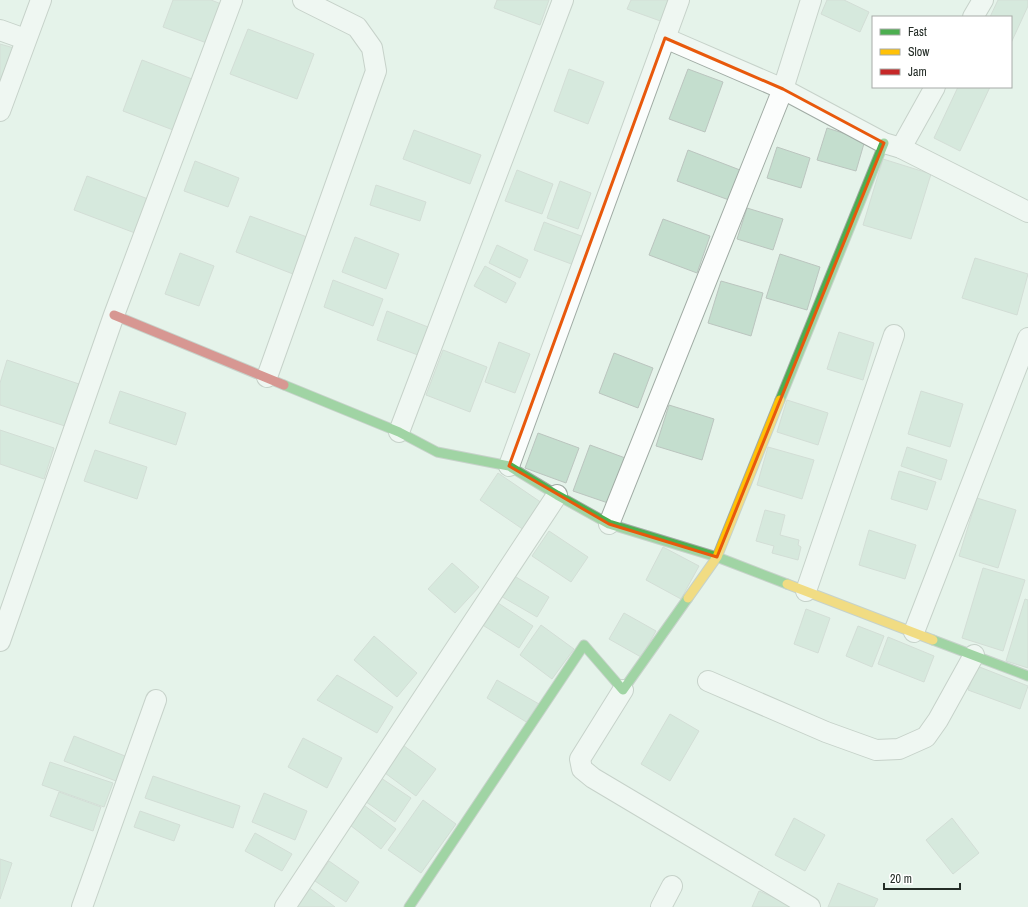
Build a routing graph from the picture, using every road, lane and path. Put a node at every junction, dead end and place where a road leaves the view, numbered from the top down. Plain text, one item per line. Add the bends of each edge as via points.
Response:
1 (40, 0) edge
2 (232, 0) edge
3 (303, 0) edge
4 (563, 0) edge
5 (679, 0) edge
6 (811, 0) edge
7 (982, 0) edge
8 (974, 16) edge
9 (0, 30) edge
10 (665, 38) junction
11 (26, 39) junction
12 (934, 88) edge
13 (783, 90) junction
14 (0, 111) edge
15 (892, 146) junction
16 (1028, 212) edge
17 (114, 314) junction
18 (894, 335) dead end
19 (1028, 338) edge
20 (267, 377) junction
21 (399, 432) junction
22 (509, 466) junction
23 (557, 495) junction
24 (609, 524) junction
25 (717, 558) junction
26 (806, 591) junction
27 (914, 632) junction
28 (0, 640) edge
29 (974, 655) junction
30 (1028, 676) edge
31 (708, 681) dead end
32 (623, 690) junction
33 (156, 700) dead end
34 (672, 886) dead end
35 (82, 907) edge
36 (284, 907) edge
37 (409, 907) edge
38 (661, 907) edge
39 (810, 907) edge

1 - 11 street
2 - 17 street
3 - 20 street via 357,27 372,48 376,71
4 - 21 street
5 - 10 street
6 - 13 street
7 - 8 street
9 - 11 street
10 - 13 street
10 - 22 street
11 - 14 street
12 - 15 street
13 - 15 street
13 - 24 street
15 - 16 street
15 - 25 street
17 - 20 street
17 - 28 street
18 - 26 street
19 - 27 street
20 - 21 street
21 - 22 street via 437,452
22 - 23 street
23 - 24 street
23 - 36 street
24 - 25 street
25 - 26 street
25 - 32 street
26 - 27 street
27 - 29 street
29 - 30 street
29 - 31 street via 926,737 899,749 876,750 826,732
32 - 37 street via 584,645
32 - 39 street via 580,759 582,769 593,778
33 - 35 street
34 - 38 street

